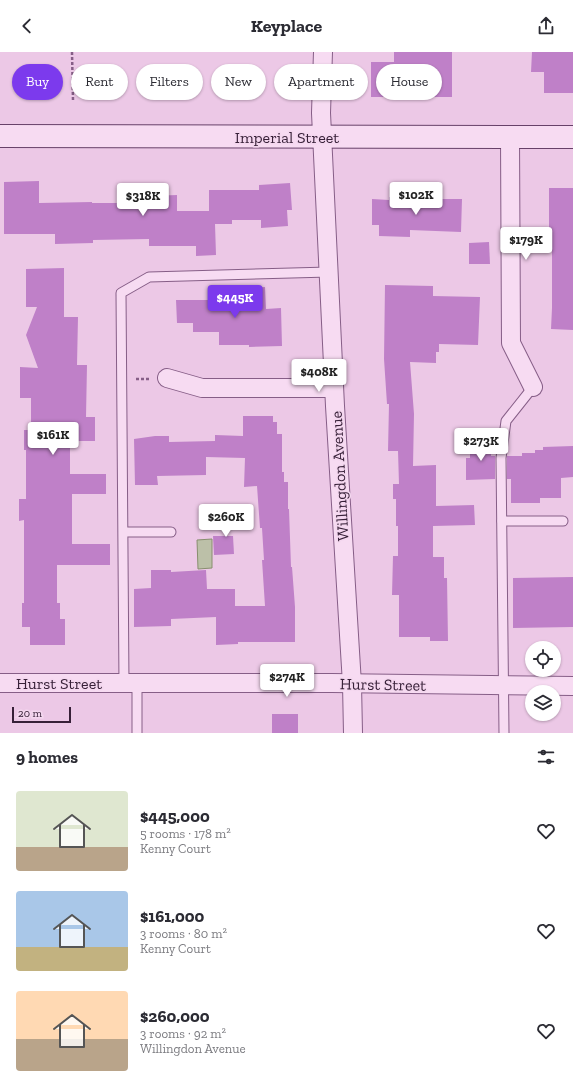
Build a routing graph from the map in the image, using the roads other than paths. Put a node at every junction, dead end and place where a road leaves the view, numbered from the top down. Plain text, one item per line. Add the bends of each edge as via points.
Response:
1 (323, 52) edge
2 (0, 136) edge
3 (510, 137) junction
4 (573, 137) edge
5 (322, 138) junction
6 (329, 272) junction
7 (167, 378) road end
8 (533, 387) joint
9 (334, 388) junction
10 (502, 521) junction
11 (563, 521) dead end
12 (124, 532) junction
13 (171, 532) dead end
14 (0, 683) edge
15 (131, 684) junction
16 (352, 684) junction
17 (505, 686) junction
18 (573, 686) edge
19 (137, 733) edge
20 (353, 733) edge
21 (504, 733) edge

1 - 5 street, Willingdon Avenue
2 - 5 main road, Imperial Street
3 - 4 main road, Imperial Street
3 - 5 main road, Imperial Street
3 - 8 street via 511,343
5 - 6 street, Willingdon Avenue
6 - 9 street, Willingdon Avenue
6 - 12 lane via 149,277 121,293
7 - 9 street via 202,388
8 - 10 lane via 506,421 501,458
9 - 16 street, Willingdon Avenue
10 - 11 lane
10 - 17 lane
12 - 13 lane
12 - 15 lane
14 - 15 street, Hurst Street
15 - 16 street, Hurst Street
15 - 19 lane
16 - 17 street, Hurst Street
16 - 20 street, Willingdon Avenue
17 - 18 street, Hurst Street
17 - 21 lane

